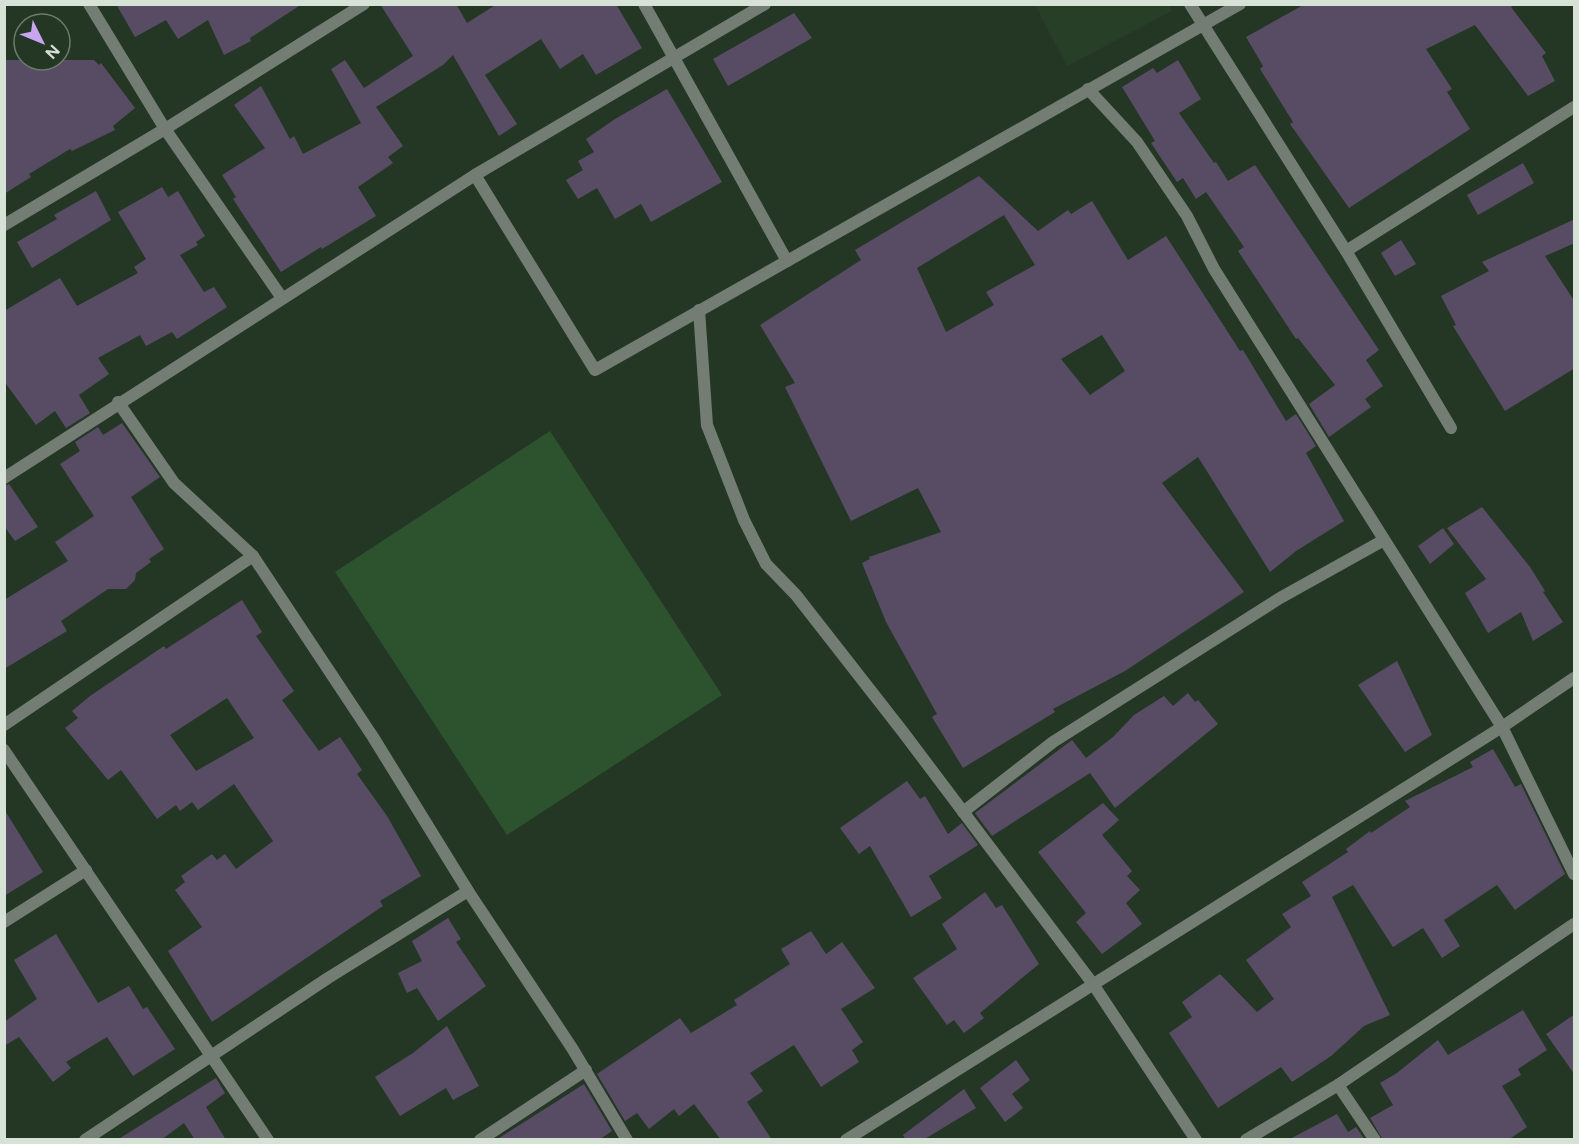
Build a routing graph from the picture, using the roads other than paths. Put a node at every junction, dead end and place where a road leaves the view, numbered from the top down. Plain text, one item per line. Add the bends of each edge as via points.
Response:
1 (89, 4) edge
2 (364, 4) edge
3 (644, 4) edge
4 (765, 4) edge
5 (1190, 4) edge
6 (1240, 4) edge
7 (1203, 26) junction
8 (674, 57) junction
9 (1088, 89) junction
10 (1575, 107) edge
11 (165, 129) junction
12 (475, 176) junction
13 (4, 225) edge
14 (1346, 251) junction
15 (787, 261) junction
16 (282, 298) junction
17 (699, 310) junction
18 (118, 402) junction
19 (1451, 428) dead end
20 (4, 478) edge
21 (1384, 540) junction
22 (253, 556) junction
23 (1575, 678) edge
24 (4, 725) edge
25 (1502, 727) junction
26 (4, 750) edge
27 (963, 812) junction
28 (86, 870) junction
29 (1575, 874) edge
30 (468, 891) junction
31 (4, 922) edge
32 (1575, 924) edge
33 (1093, 984) junction
34 (210, 1057) junction
35 (586, 1070) junction
36 (1338, 1085) junction
37 (85, 1140) edge
38 (268, 1140) edge
39 (480, 1140) edge
40 (627, 1140) edge
41 (846, 1140) edge
42 (1196, 1140) edge
43 (1245, 1140) edge
44 (1375, 1140) edge

1 - 11 street
2 - 11 street
3 - 8 street
4 - 8 street
5 - 7 street
6 - 7 street
7 - 9 street
7 - 14 street
8 - 12 street
8 - 15 street
9 - 15 street
9 - 21 street via 1137,142 1174,197 1214,269
10 - 14 street
11 - 13 street
11 - 16 street
12 - 16 street
12 - 17 street via 595,370
14 - 19 street
15 - 17 street
16 - 18 street
17 - 27 street via 707,425 744,520 766,564 796,595
18 - 20 street
18 - 22 street via 174,483
21 - 25 street
21 - 27 street via 1280,597 1140,690 1053,742
22 - 24 street
22 - 30 street via 373,737
23 - 25 street
25 - 29 street
25 - 33 street
26 - 28 street
27 - 33 street
28 - 31 street
28 - 34 street
30 - 34 street
30 - 35 street
32 - 36 street
33 - 41 street
33 - 42 street
34 - 37 street
34 - 38 street
35 - 39 street
35 - 40 street
36 - 43 street
36 - 44 street

